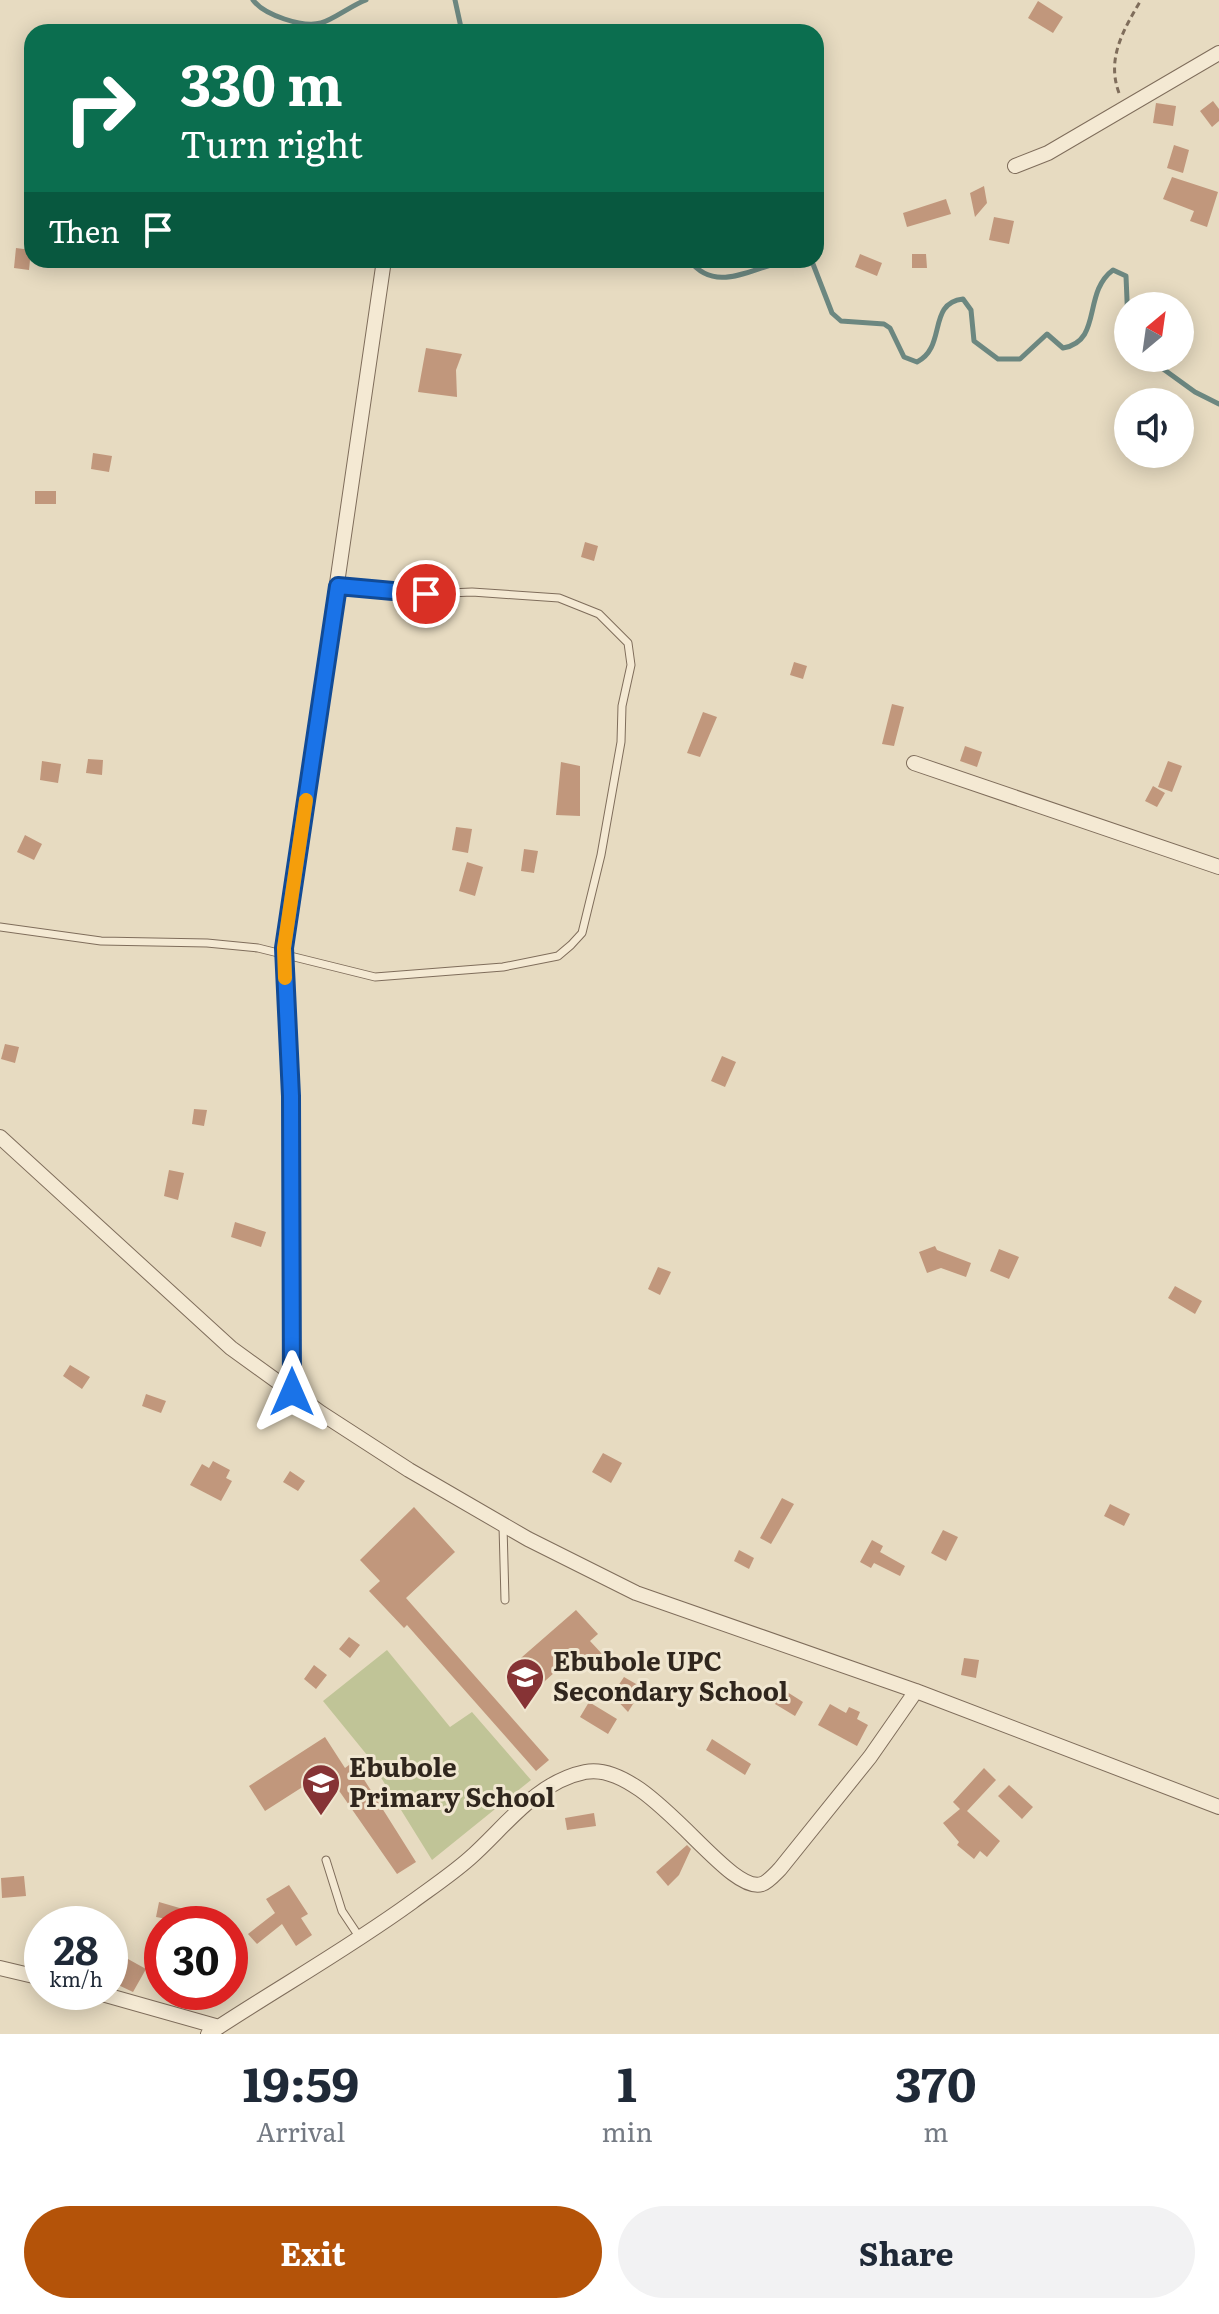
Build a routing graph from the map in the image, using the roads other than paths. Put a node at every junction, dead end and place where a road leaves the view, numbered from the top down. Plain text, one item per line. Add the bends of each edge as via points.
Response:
1 (1219, 53) edge
2 (1015, 166) dead end
3 (383, 268) edge
4 (338, 586) junction
5 (914, 763) dead end
6 (1219, 867) edge
7 (0, 927) edge
8 (284, 953) junction
9 (0, 1137) edge
10 (292, 1392) junction
11 (504, 1524) junction
12 (505, 1600) dead end
13 (916, 1691) junction
14 (1219, 1807) edge
15 (326, 1860) dead end
16 (360, 1939) junction
17 (0, 1968) edge
18 (24, 1974) edge
19 (128, 2003) edge
20 (213, 2031) edge

1 - 2 street via 1048,153
3 - 4 street
4 - 8 street
4 - 8 lane via 533,595 582,605 616,629 631,651 621,742 582,933 558,956 503,967 375,977
5 - 6 street
7 - 8 lane via 101,941 207,943
8 - 10 street via 291,1096
9 - 10 street via 196,1318
10 - 11 street via 409,1470
11 - 12 lane
11 - 13 street via 636,1593
13 - 14 street
13 - 16 street via 870,1757 764,1884 753,1885 728,1870 653,1800 624,1778 601,1769 547,1787 468,1860
15 - 16 lane via 342,1911
16 - 20 street
17 - 18 street
19 - 20 street

